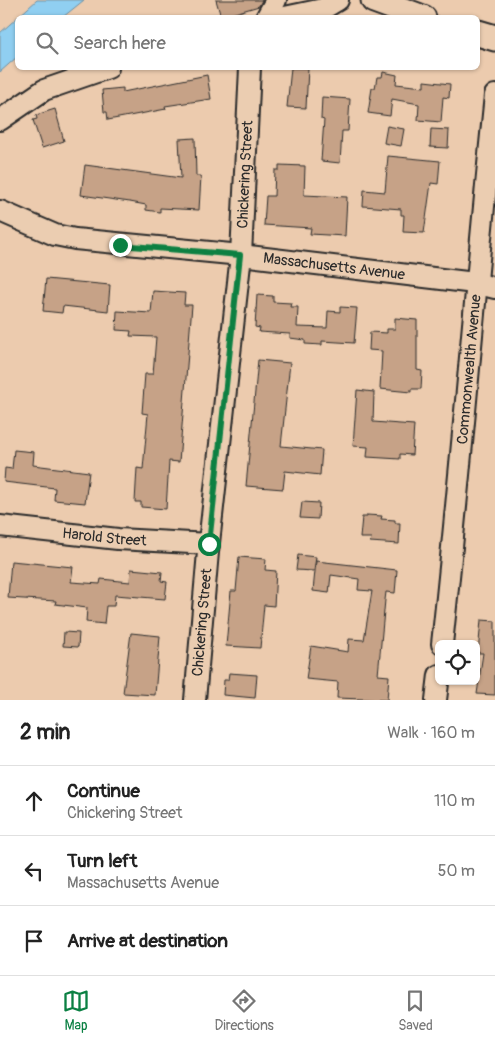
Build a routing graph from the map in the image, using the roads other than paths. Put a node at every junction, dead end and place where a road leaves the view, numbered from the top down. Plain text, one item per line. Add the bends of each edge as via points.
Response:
1 (276, 0) edge
2 (338, 0) edge
3 (374, 0) edge
4 (268, 15) edge
5 (294, 15) edge
6 (415, 15) edge
7 (480, 34) edge
8 (495, 38) edge
9 (102, 70) edge
10 (250, 70) edge
11 (495, 95) edge
12 (0, 120) edge
13 (0, 211) edge
14 (240, 255) junction
15 (475, 283) junction
16 (495, 288) edge
17 (0, 526) edge
18 (209, 544) junction
19 (442, 640) edge
20 (438, 685) edge
21 (195, 700) edge
22 (436, 700) edge

1 - 4 street
2 - 5 street via 323,9
3 - 6 street
7 - 8 street
9 - 12 street via 44,90
10 - 14 street, Chickering Street
11 - 15 street, Commonwealth Avenue
13 - 14 street, Massachusetts Avenue via 75,239
14 - 15 street, Massachusetts Avenue
14 - 18 street, Chickering Street
15 - 16 street, Massachusetts Avenue
15 - 19 street, Commonwealth Avenue via 463,446
17 - 18 street, Harold Street via 118,539
18 - 21 street, Chickering Street
20 - 22 street

